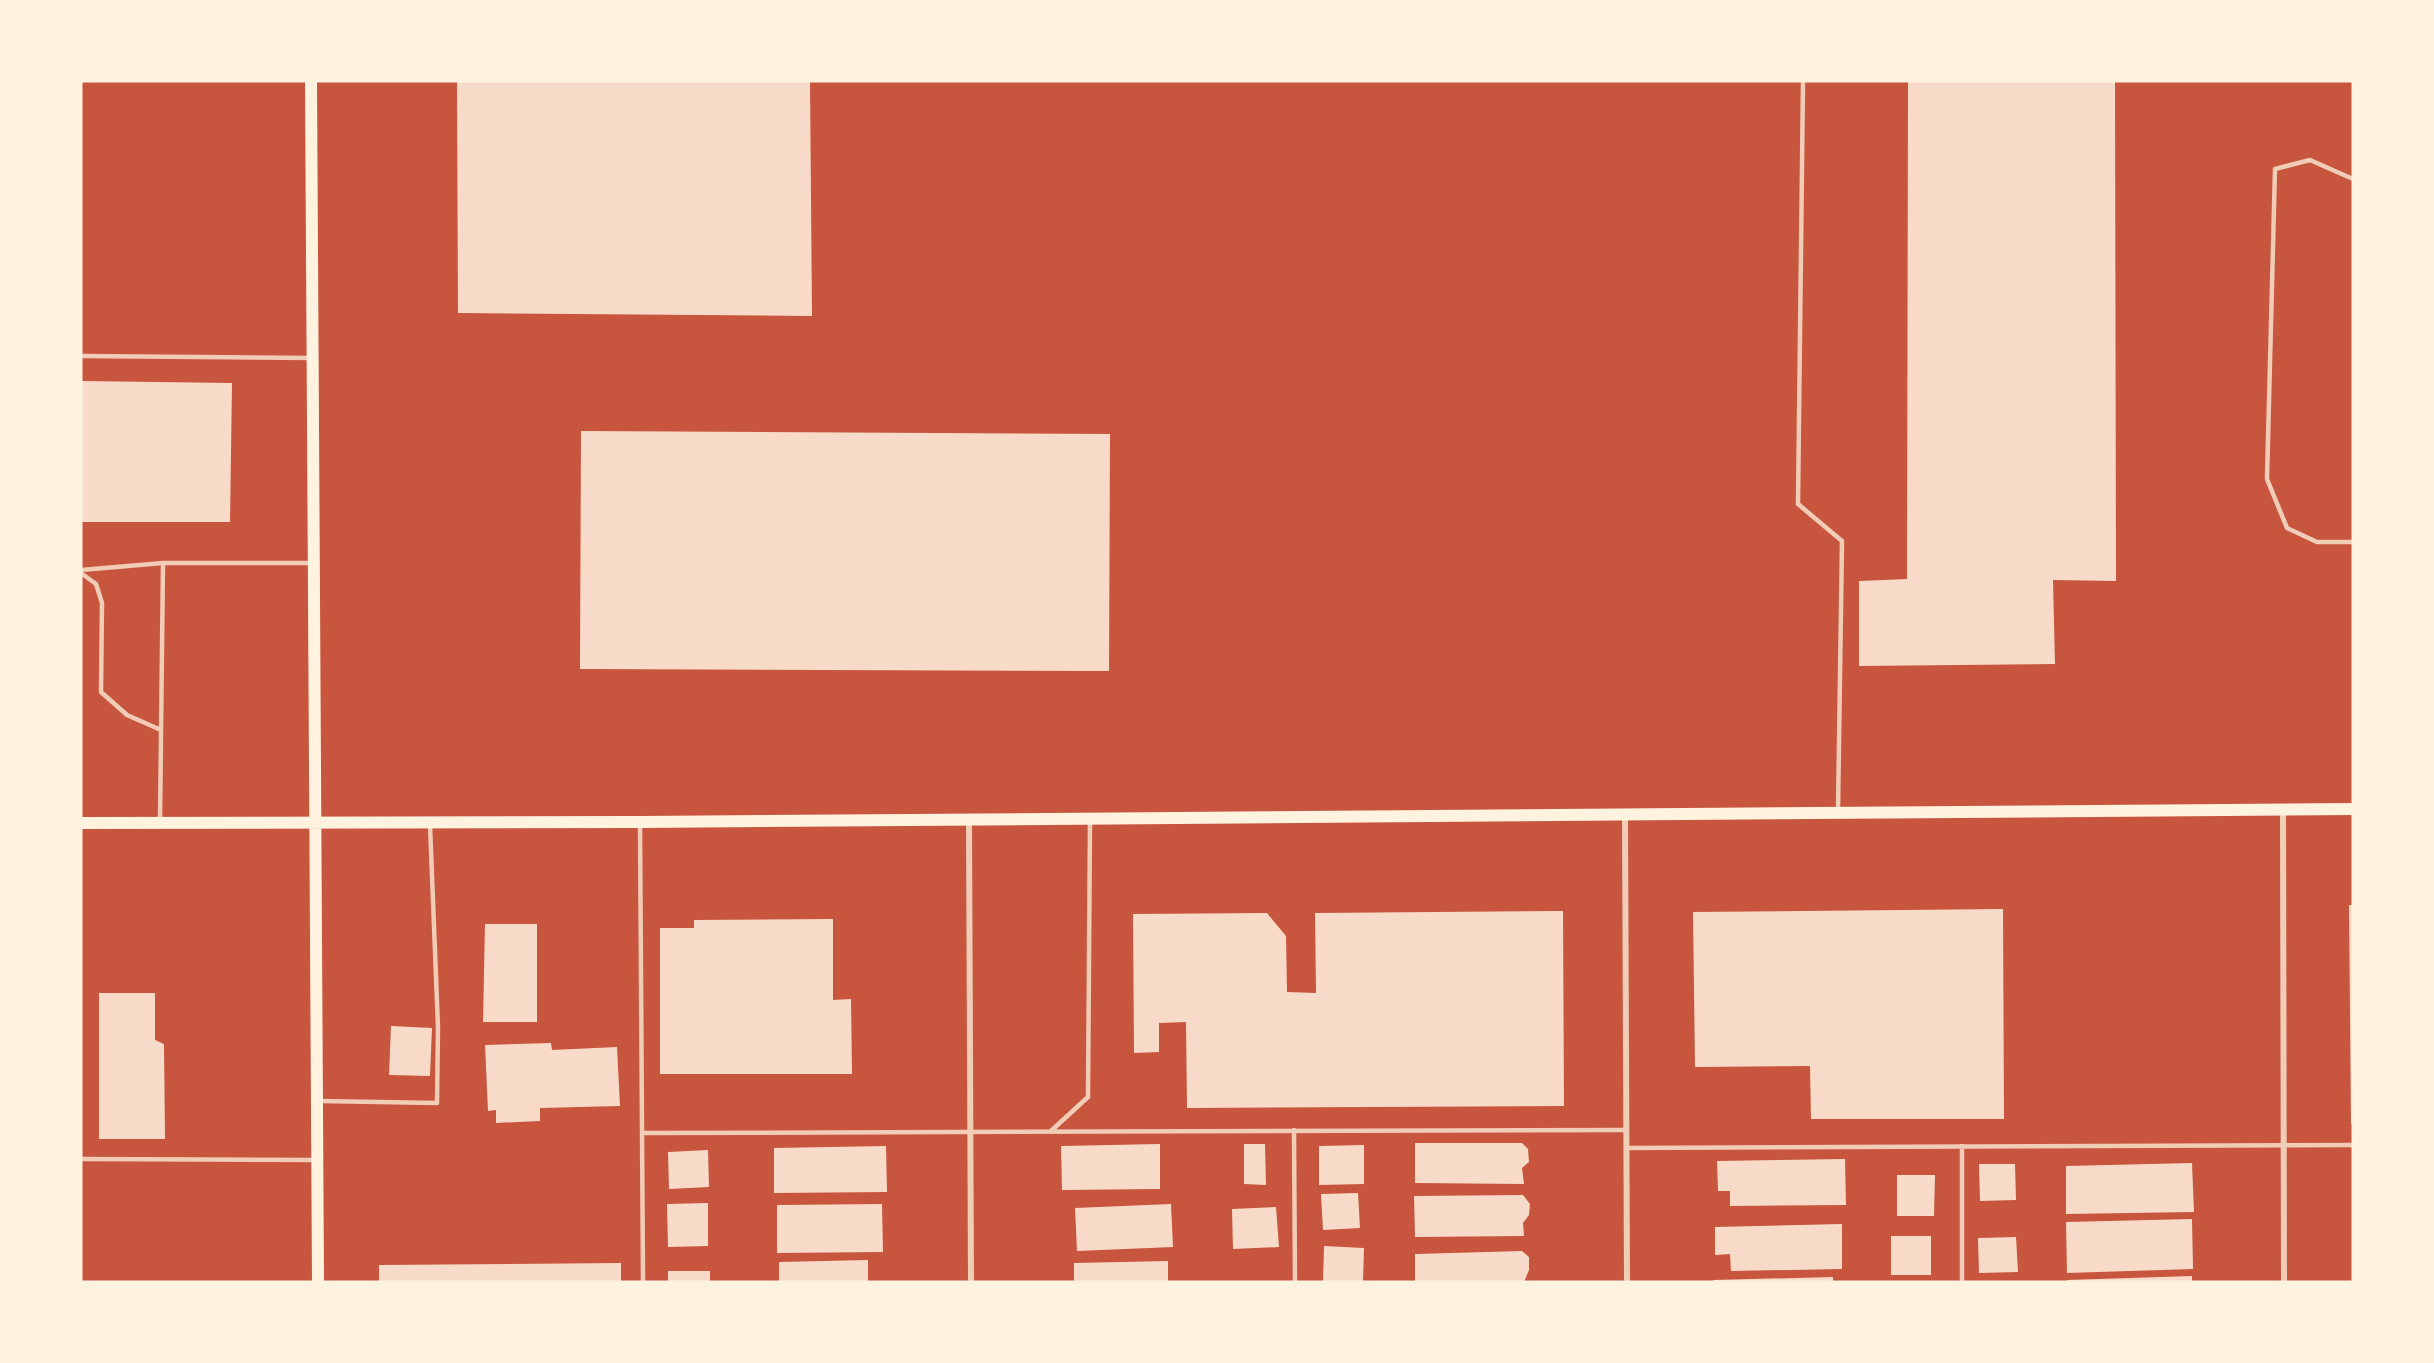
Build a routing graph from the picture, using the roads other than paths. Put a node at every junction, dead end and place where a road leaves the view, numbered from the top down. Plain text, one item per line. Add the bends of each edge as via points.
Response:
1 (310, 81) edge
2 (1803, 81) edge
3 (2353, 178) edge
4 (81, 356) edge
5 (311, 358) junction
6 (2353, 542) edge
7 (163, 563) junction
8 (312, 563) junction
9 (81, 572) edge
10 (161, 730) junction
11 (2353, 809) edge
12 (2283, 810) junction
13 (1838, 813) junction
14 (1624, 815) junction
15 (969, 820) junction
16 (1090, 820) junction
17 (640, 822) junction
18 (160, 823) junction
19 (313, 823) junction
20 (430, 823) junction
21 (81, 824) edge
22 (316, 1101) junction
23 (970, 1130) junction
24 (1053, 1130) junction
25 (1294, 1130) junction
26 (1626, 1130) junction
27 (642, 1132) junction
28 (2353, 1145) edge
29 (1962, 1146) junction
30 (2284, 1146) junction
31 (1626, 1148) junction
32 (81, 1159) edge
33 (317, 1160) junction
34 (318, 1282) edge
35 (643, 1282) edge
36 (971, 1282) edge
37 (1295, 1282) edge
38 (1627, 1282) edge
39 (1962, 1282) edge
40 (2284, 1282) edge

1 - 5 main road
2 - 13 lane via 1798,504 1842,541
3 - 6 lane via 2310,160 2275,169 2267,479 2287,528 2317,542
4 - 5 lane
5 - 8 main road
7 - 8 lane
7 - 9 lane
7 - 10 lane
8 - 19 main road
9 - 10 lane via 96,584 102,603 101,692 127,715
10 - 18 lane
11 - 12 main road
12 - 13 main road
12 - 30 street
13 - 14 main road
14 - 16 main road
14 - 26 street
15 - 16 main road
15 - 17 main road
15 - 23 street
16 - 24 lane via 1088,1097
17 - 20 main road
17 - 27 lane
18 - 19 main road
18 - 21 main road
19 - 20 main road
19 - 22 main road
20 - 22 lane via 437,1103
22 - 33 main road
23 - 24 lane
23 - 27 lane
23 - 36 street
24 - 25 lane
25 - 26 lane
25 - 37 lane
26 - 31 street
27 - 35 lane
28 - 30 lane
29 - 30 lane
29 - 31 lane
29 - 39 lane
30 - 40 street
31 - 38 street
32 - 33 lane
33 - 34 main road

